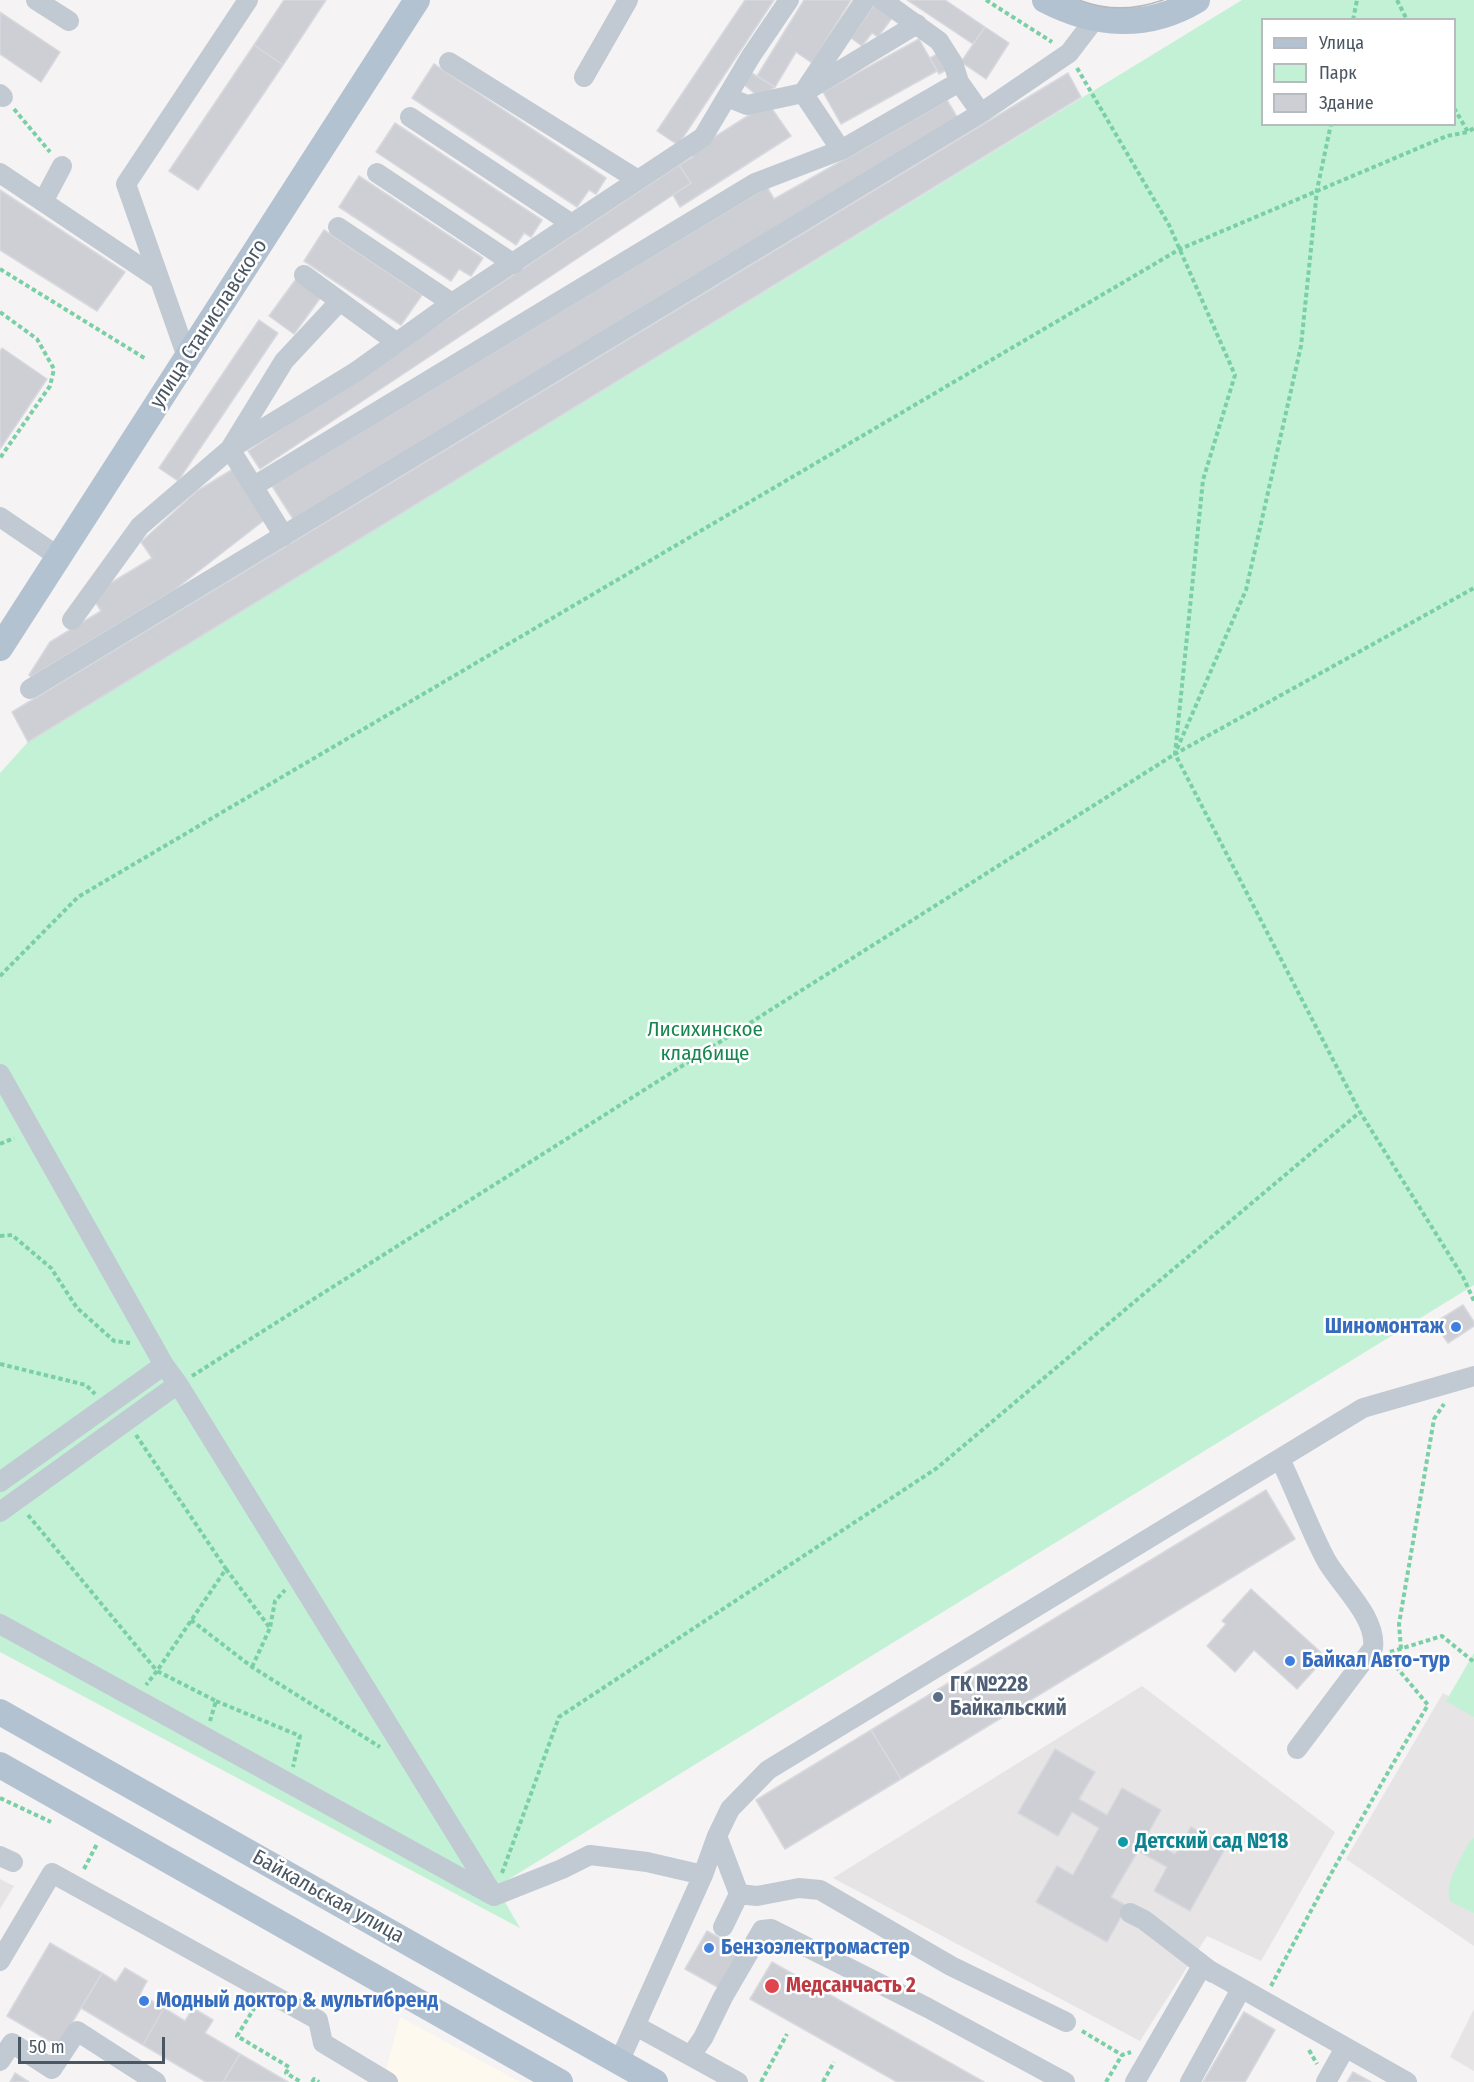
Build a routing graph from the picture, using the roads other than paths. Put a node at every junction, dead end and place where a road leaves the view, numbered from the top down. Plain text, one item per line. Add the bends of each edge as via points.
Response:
1 (36, 0) edge
2 (248, 0) edge
3 (417, 0) edge
4 (628, 0) edge
5 (789, 0) edge
6 (865, 0) edge
7 (882, 0) edge
8 (1045, 0) edge
9 (1197, 0) edge
10 (1095, 19) junction
11 (69, 21) dead end
12 (916, 24) junction
13 (449, 62) dead end
14 (584, 77) dead end
15 (959, 81) junction
16 (803, 93) junction
17 (727, 96) junction
18 (981, 113) junction
19 (410, 117) dead end
20 (841, 150) junction
21 (62, 166) road end
22 (0, 173) edge
23 (376, 173) dead end
24 (638, 180) junction
25 (43, 202) junction
26 (572, 224) junction
27 (339, 227) dead end
28 (514, 264) junction
29 (304, 275) dead end
30 (160, 280) junction
31 (340, 301) junction
32 (452, 303) junction
33 (396, 342) junction
34 (188, 357) junction
35 (230, 449) junction
36 (254, 486) junction
37 (0, 517) edge
38 (284, 536) junction
39 (59, 557) junction
40 (72, 620) dead end
41 (0, 648) edge
42 (30, 689) dead end
43 (0, 1074) edge
44 (164, 1365) junction
45 (1468, 1378) edge
46 (178, 1384) junction
47 (1280, 1459) junction
48 (0, 1482) edge
49 (8, 1506) edge
50 (0, 1624) edge
51 (0, 1712) edge
52 (1297, 1749) dead end
53 (0, 1765) edge
54 (717, 1836) junction
55 (703, 1875) junction
56 (740, 1894) junction
57 (494, 1896) junction
58 (1130, 1913) dead end
59 (723, 1927) dead end
60 (0, 1961) edge
61 (1214, 1973) junction
62 (1241, 1989) junction
63 (1066, 2022) road end
64 (636, 2026) junction
65 (1345, 2048) junction
66 (691, 2055) junction
67 (0, 2061) edge
68 (619, 2062) junction
69 (156, 2082) edge
70 (388, 2082) edge
71 (560, 2082) edge
72 (656, 2082) edge
73 (738, 2082) edge
74 (1065, 2082) edge
75 (1135, 2082) edge
76 (1190, 2082) edge
77 (1326, 2082) edge
78 (1407, 2082) edge

1 - 11 street
2 - 30 street via 126,184
3 - 34 main road, улица Станиславского
4 - 14 street
5 - 17 street
6 - 16 street
7 - 12 street
8 - 10 main road
9 - 10 main road via 1153,18 1124,22
10 - 18 street via 1069,53
12 - 15 street via 939,41
12 - 16 street
13 - 24 street
15 - 18 street
15 - 20 street
16 - 17 street via 747,105
16 - 20 street
17 - 24 street via 703,137
18 - 38 street
19 - 26 street
20 - 36 street via 755,183
21 - 25 street
22 - 25 street
23 - 28 street
24 - 26 street
25 - 30 street
26 - 28 street
27 - 32 street
28 - 32 street
29 - 31 street
30 - 34 street
31 - 33 street
31 - 35 street via 284,361
32 - 33 street
33 - 35 street via 357,371
34 - 39 main road, улица Станиславского
35 - 36 street
35 - 40 street via 140,526
36 - 38 street
37 - 39 street
38 - 42 street
39 - 41 main road, улица Станиславского
43 - 44 street
44 - 46 street
44 - 48 street
45 - 47 street via 1363,1408
46 - 49 street
46 - 57 street
47 - 52 street via 1327,1560 1365,1616 1374,1640 1373,1648
47 - 54 street via 768,1770 730,1809
50 - 57 street
51 - 68 main road, Байкальская улица
53 - 71 main road
54 - 55 street
54 - 56 street
55 - 57 street via 647,1862 590,1855
55 - 64 street
56 - 59 street
56 - 63 street via 757,1896 799,1888 820,1890 951,1966
58 - 61 street
60 - 70 street via 52,1873 318,2020 323,2043
61 - 62 street
61 - 75 street via 1202,1966
62 - 65 street
62 - 76 street
64 - 66 street
64 - 68 street
65 - 77 street
65 - 78 street
66 - 73 street
66 - 74 street via 762,1930 771,1929
67 - 69 street via 12,2043 52,2069 76,2031
68 - 72 main road, Байкальская улица

